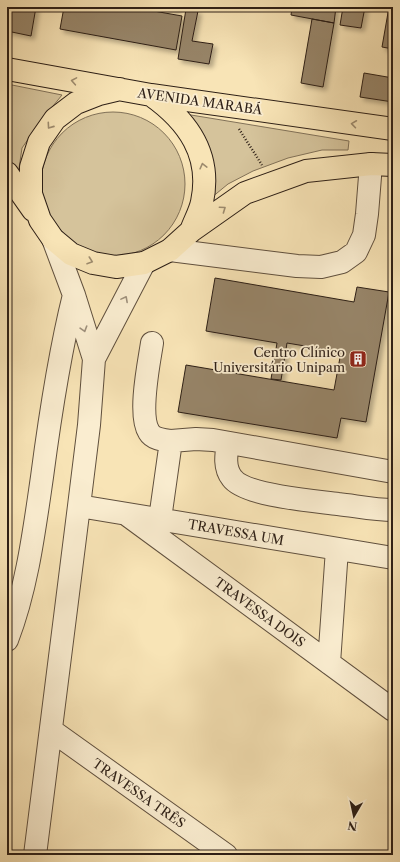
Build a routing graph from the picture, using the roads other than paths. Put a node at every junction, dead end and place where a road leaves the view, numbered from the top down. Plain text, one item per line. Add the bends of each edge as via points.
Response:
1 (7, 69) edge
2 (120, 89) junction
3 (151, 95) junction
4 (393, 129) edge
5 (371, 164) junction
6 (393, 165) edge
7 (7, 173) edge
8 (40, 220) junction
9 (191, 231) junction
10 (53, 239) junction
11 (170, 250) junction
12 (144, 263) junction
13 (74, 295) junction
14 (152, 343) dead end
15 (94, 359) junction
16 (171, 441) junction
17 (228, 443) junction
18 (393, 472) edge
19 (79, 506) junction
20 (393, 510) edge
21 (126, 514) junction
22 (160, 520) junction
23 (337, 549) junction
24 (393, 558) edge
25 (7, 640) edge
26 (329, 663) junction
27 (393, 710) edge
28 (51, 730) junction
29 (35, 855) edge
30 (226, 855) edge

2 -> 1 main road, AVENIDA MARABÁ
2 - 3 main road, AVENIDA MARABÁ
2 -> 8 main road via 76,103 55,119 39,142 31,167 31,194
4 -> 3 main road, AVENIDA MARABÁ
9 -> 3 main road via 202,202 204,173 197,145 181,120
5 - 6 main road
9 -> 5 main road via 245,193 306,170
5 - 11 street via 364,235 356,252 342,262 321,267 297,266
7 - 8 main road
8 - 10 main road
9 - 11 main road
10 -> 12 main road via 71,254 92,263 116,267
10 - 13 street
11 - 12 main road
15 -> 12 street
13 -> 15 street
13 - 25 street via 54,395 30,556 15,619
14 - 16 street via 144,400 146,424 154,437
15 - 19 street
16 - 17 street via 196,439
16 - 22 street
17 - 18 street
17 - 20 street via 228,470 232,479 240,485 281,496
19 - 21 street, TRAVESSA UM
19 - 28 street
21 - 22 street, TRAVESSA UM
21 - 26 street, TRAVESSA DOIS
22 - 23 street, TRAVESSA UM
23 - 24 street, TRAVESSA UM
23 - 26 street
26 - 27 street, TRAVESSA DOIS
28 - 29 street
28 - 30 street, TRAVESSA TRÊS

